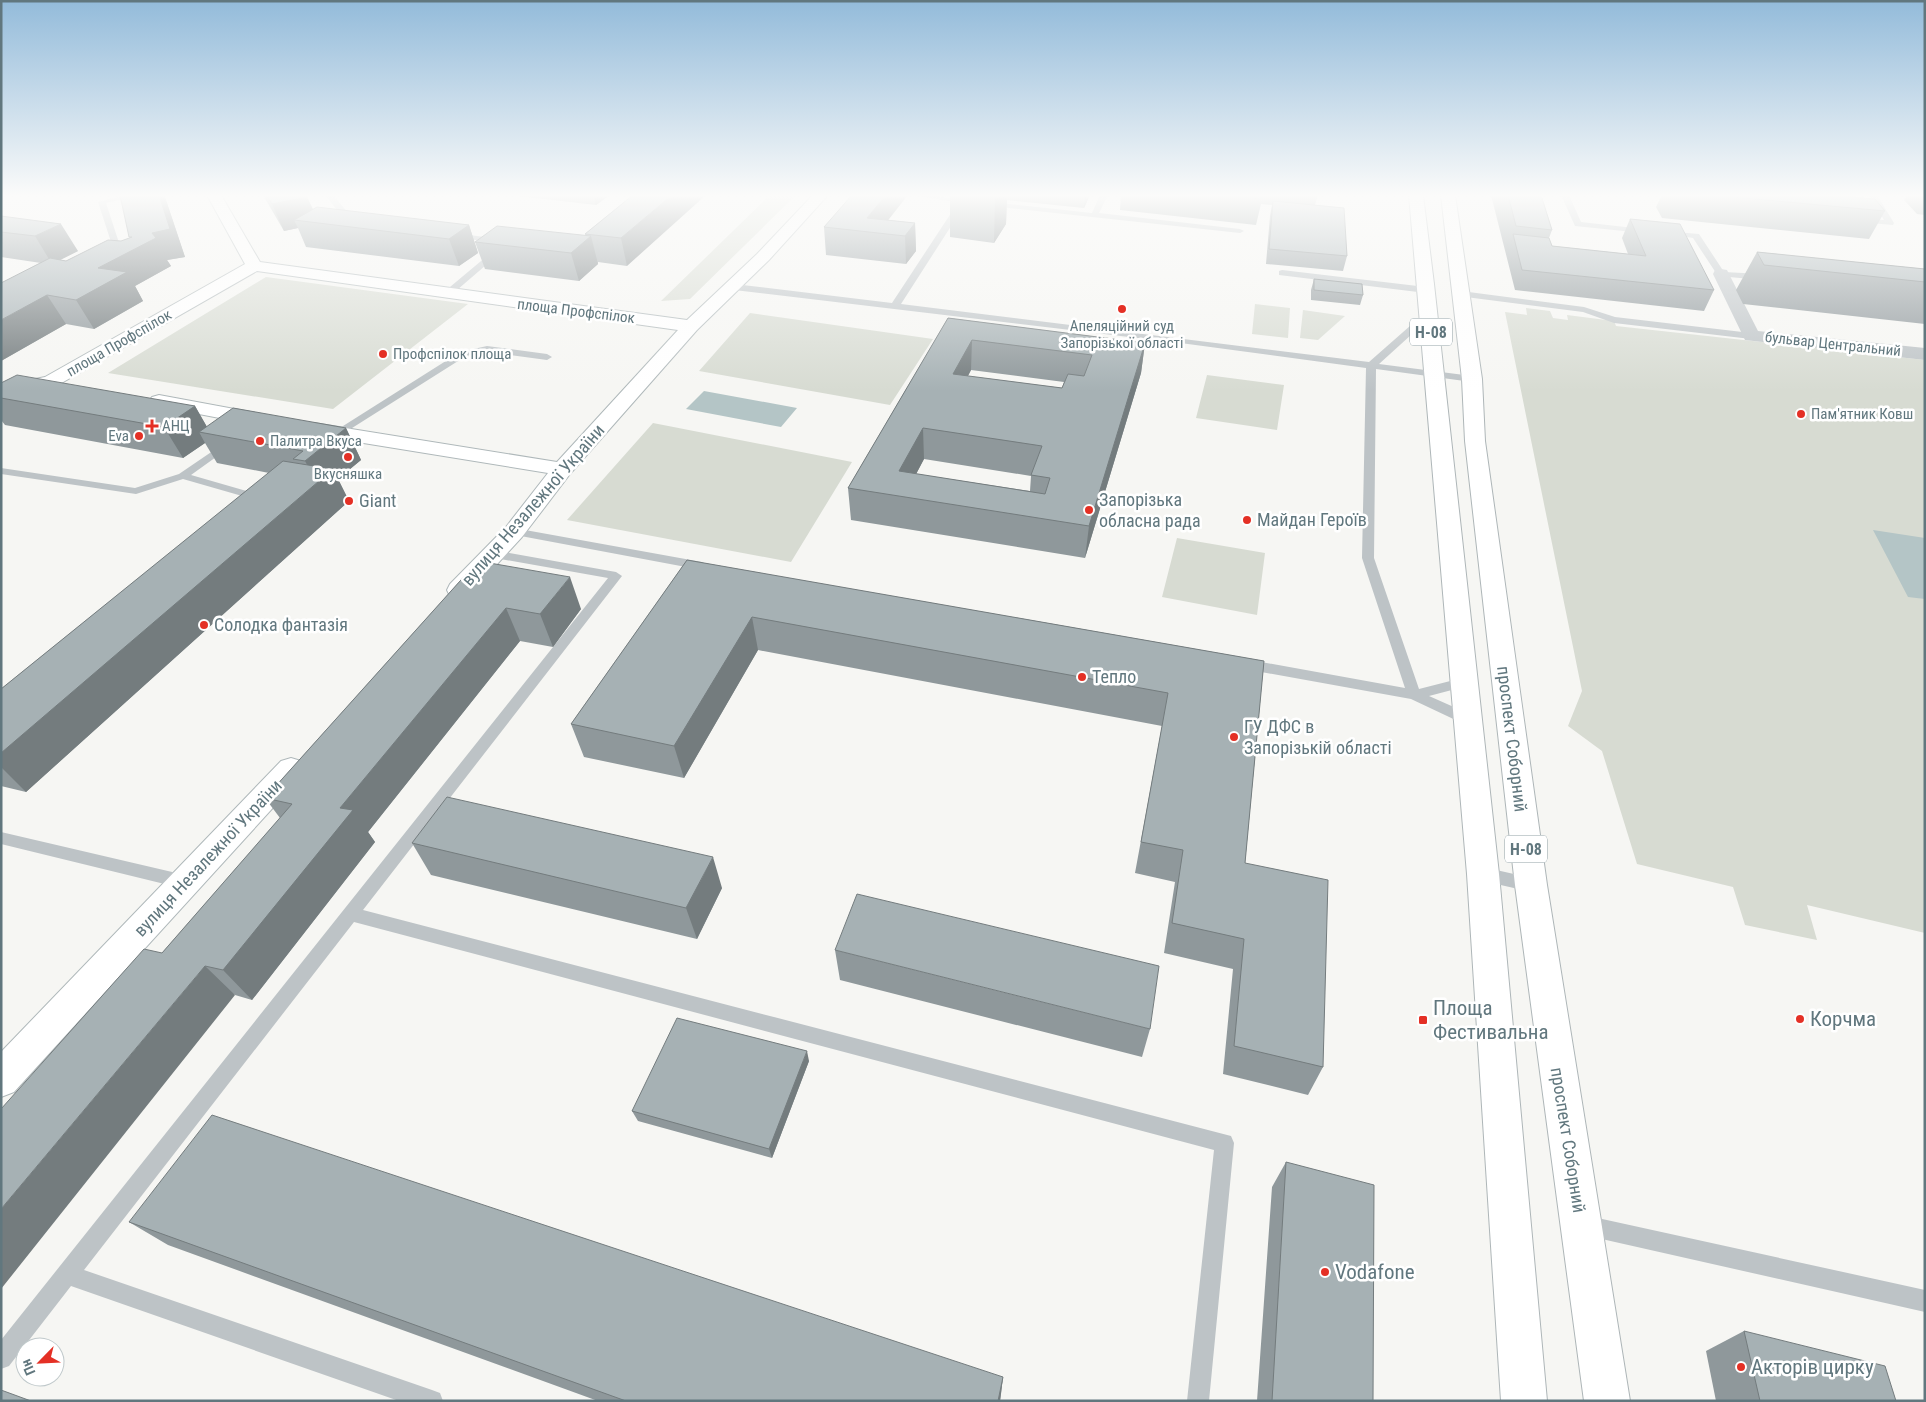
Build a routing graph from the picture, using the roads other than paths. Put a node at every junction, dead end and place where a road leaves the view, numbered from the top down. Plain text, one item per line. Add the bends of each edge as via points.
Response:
1 (251, 260) edge
2 (487, 260) edge
3 (759, 260) edge
4 (925, 260) edge
5 (1423, 260) edge
6 (1457, 260) edge
7 (1712, 260) edge
8 (254, 266) junction
9 (1282, 273) dead end
10 (1721, 274) junction
11 (1770, 278) edge
12 (734, 287) junction
13 (1426, 290) junction
14 (447, 294) junction
15 (1461, 294) junction
16 (895, 306) junction
17 (1430, 313) junction
18 (691, 326) junction
19 (1751, 336) junction
20 (1925, 354) edge
21 (548, 357) dead end
22 (1371, 366) junction
23 (1433, 374) junction
24 (1472, 379) junction
25 (52, 381) junction
26 (80, 387) edge
27 (1, 392) edge
28 (138, 397) edge
29 (249, 429) junction
30 (337, 433) junction
31 (562, 469) junction
32 (1, 471) edge
33 (183, 476) junction
34 (246, 511) edge
35 (514, 532) junction
36 (493, 554) junction
37 (720, 570) edge
38 (439, 612) edge
39 (1501, 644) junction
40 (1228, 661) edge
41 (1462, 682) junction
42 (1414, 696) junction
43 (1469, 720) junction
44 (309, 750) edge
45 (1, 838) edge
46 (1483, 874) junction
47 (186, 882) junction
48 (1531, 885) junction
49 (351, 914) junction
50 (1, 1079) edge
51 (1580, 1224) junction
52 (66, 1274) junction
53 (1925, 1301) edge
54 (1, 1358) edge
55 (432, 1401) edge
56 (1198, 1401) edge
57 (1524, 1401) edge
58 (1607, 1401) edge

1 - 8 main road
2 - 14 lane
3 - 12 main road, вулиця Незалежної України
4 - 16 lane
5 - 13 main road, Н-08
6 - 15 main road, проспект Соборний / Н-08
7 - 10 lane
8 - 14 main road, площа Профспілок
8 - 25 main road, площа Профспілок
9 - 13 lane
10 - 11 lane
10 - 19 street, бульвар Центральний
12 - 16 lane
12 - 18 main road, вулиця Незалежної України
13 - 15 main road
13 - 17 main road, Н-08
14 - 18 main road, площа Профспілок
15 - 19 lane via 1584,310 1614,320
15 - 24 main road, проспект Соборний / Н-08
16 - 22 lane via 1188,340
17 - 22 lane
17 - 23 main road, Н-08
18 - 31 main road, вулиця Незалежної України
19 - 20 street, бульвар Центральний
21 - 30 lane via 487,349 463,354
22 - 23 lane
22 - 42 lane via 1368,558
23 - 24 lane
23 - 41 main road, Н-08
24 - 39 main road, проспект Соборний / Н-08 via 1475,440
25 - 26 main road, площа Профспілок
25 - 27 main road
28 - 29 main road
29 - 30 main road via 286,424
29 - 33 lane
30 - 31 main road
31 - 35 main road, вулиця Незалежної України
32 - 33 lane via 136,491
33 - 34 lane via 261,498
35 - 36 main road, вулиця Незалежної України
35 - 37 lane
36 - 38 main road, вулиця Незалежної України
36 - 49 lane via 616,576
39 - 41 main road via 1480,673
39 - 48 main road, проспект Соборний / Н-08
40 - 42 lane
41 - 42 lane
41 - 43 main road, Н-08
42 - 43 lane
43 - 46 main road, Н-08
44 - 47 main road, вулиця Незалежної України
45 - 47 lane
46 - 48 lane
46 - 57 main road, Н-08
47 - 50 main road, вулиця Незалежної України
48 - 51 main road, проспект Соборний / Н-08
49 - 52 lane
49 - 56 lane via 1224,1143
51 - 53 lane
51 - 58 main road, проспект Соборний / Н-08
52 - 54 lane
52 - 55 lane

